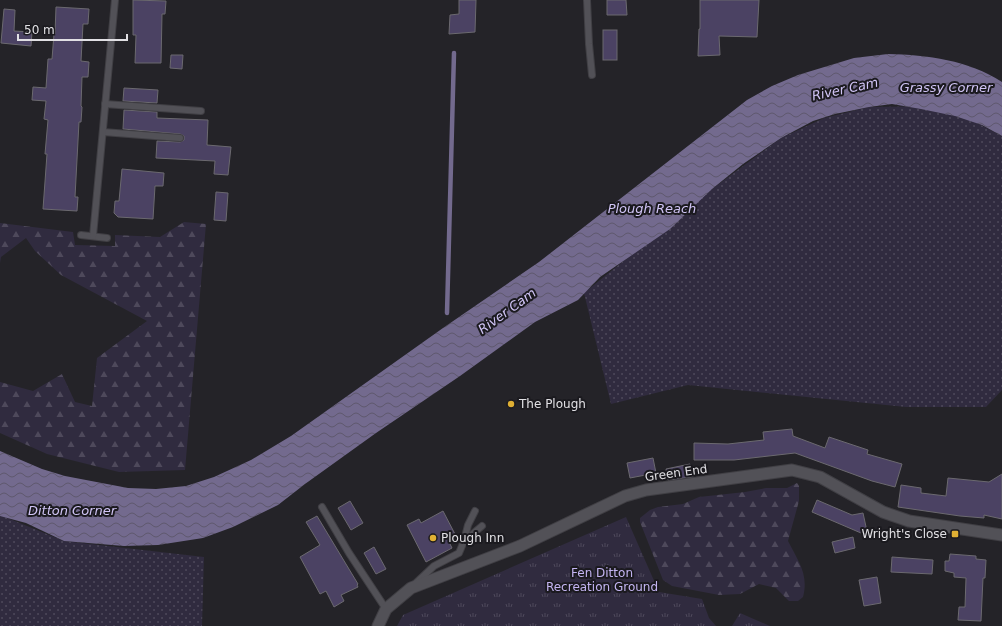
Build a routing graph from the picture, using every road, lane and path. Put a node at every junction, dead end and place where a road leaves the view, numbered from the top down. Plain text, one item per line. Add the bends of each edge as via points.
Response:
1 (115, 0) edge
2 (587, 0) edge
3 (592, 76) dead end
4 (106, 104) junction
5 (201, 111) dead end
6 (103, 132) junction
7 (180, 138) dead end
8 (81, 235) dead end
9 (93, 236) junction
10 (107, 238) dead end
11 (322, 507) dead end
12 (475, 511) dead end
13 (482, 526) dead end
14 (1002, 535) edge
15 (464, 541) junction
16 (411, 588) junction
17 (386, 609) junction
18 (378, 626) edge

1 - 4 lane
2 - 3 lane
4 - 5 lane
4 - 6 lane
6 - 7 lane
6 - 9 lane
8 - 9 lane
9 - 10 lane
11 - 17 lane
12 - 15 lane
13 - 15 lane
14 - 16 street, Green End via 910,521 883,512 820,477 792,470 646,490 625,496 520,546
15 - 16 lane via 459,553 434,566
16 - 17 street, Green End
17 - 18 street, Green End

